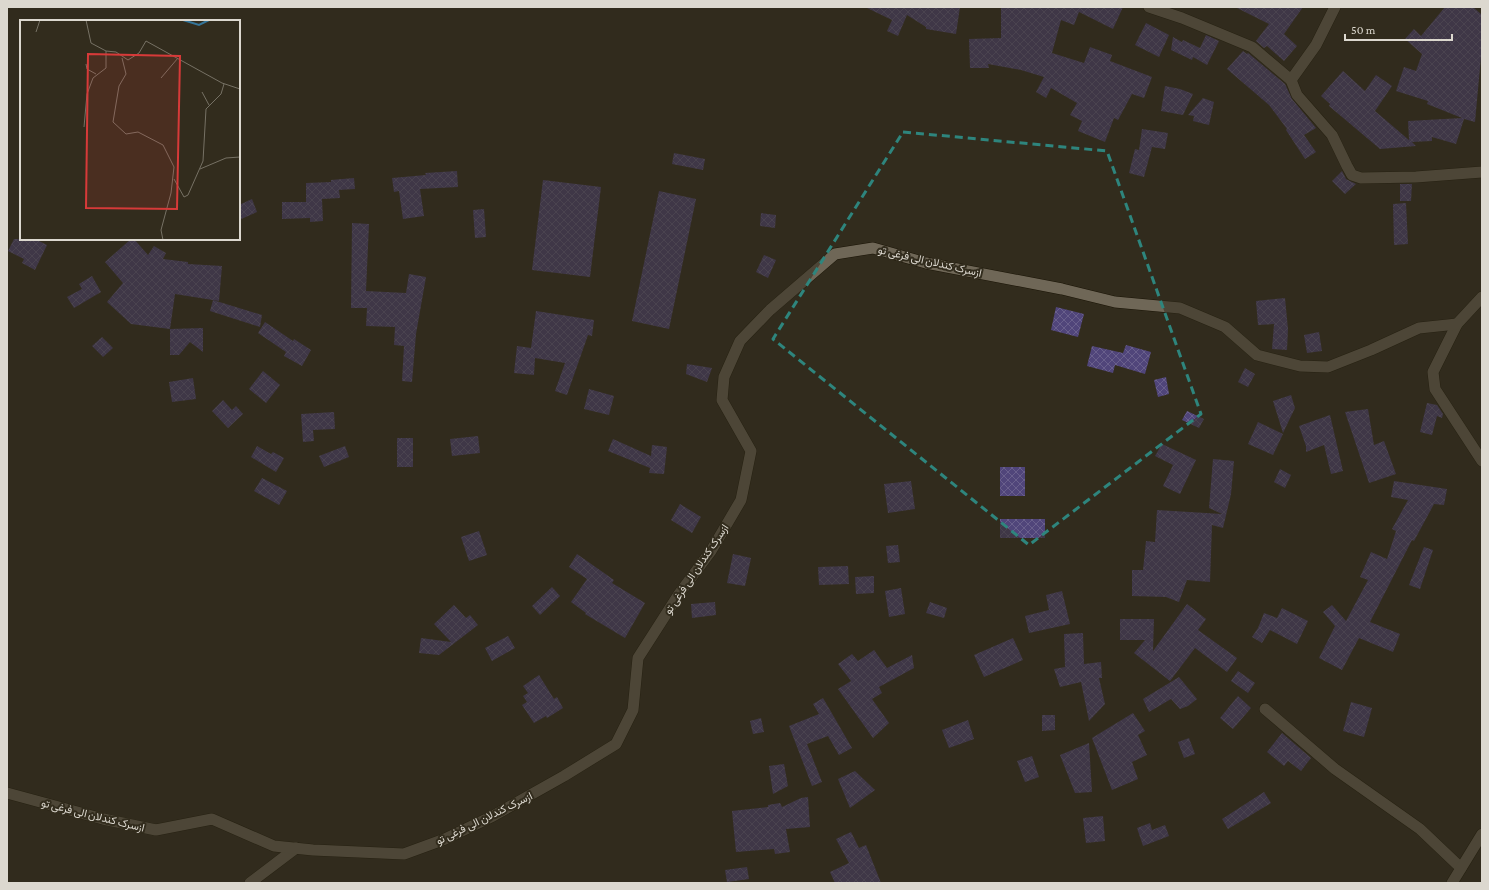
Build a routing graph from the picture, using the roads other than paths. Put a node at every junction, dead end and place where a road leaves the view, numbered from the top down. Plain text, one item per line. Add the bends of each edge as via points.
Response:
1 (1149, 7) edge
2 (1335, 7) edge
3 (1291, 80) junction
4 (1482, 172) edge
5 (1482, 297) edge
6 (1457, 324) junction
7 (1482, 461) edge
8 (1265, 709) dead end
9 (7, 793) edge
10 (1482, 834) edge
11 (296, 848) junction
12 (1461, 868) junction
13 (250, 883) edge
14 (1452, 883) edge

1 - 3 street via 1252,47
2 - 3 street via 1316,45
3 - 4 street via 1297,95 1332,135 1352,175 1361,178 1408,177
5 - 6 street
6 - 7 street via 1434,372 1435,389
6 - 11 street, ازسرک کندلان الی فرغی تو via 1418,328 1328,367 1300,366 1256,355 1225,326 1180,308 1115,302 1062,289 926,263 874,248 835,254 770,310 740,341 727,370 722,400 751,451 741,500 711,551 679,594 638,658 634,710 616,744 493,816 445,839 404,854
8 - 12 street via 1335,768 1420,829
9 - 11 street, ازسرک کندلان الی فرغی تو via 103,819 156,830 212,819 274,846
10 - 12 street
11 - 13 street
12 - 14 street

